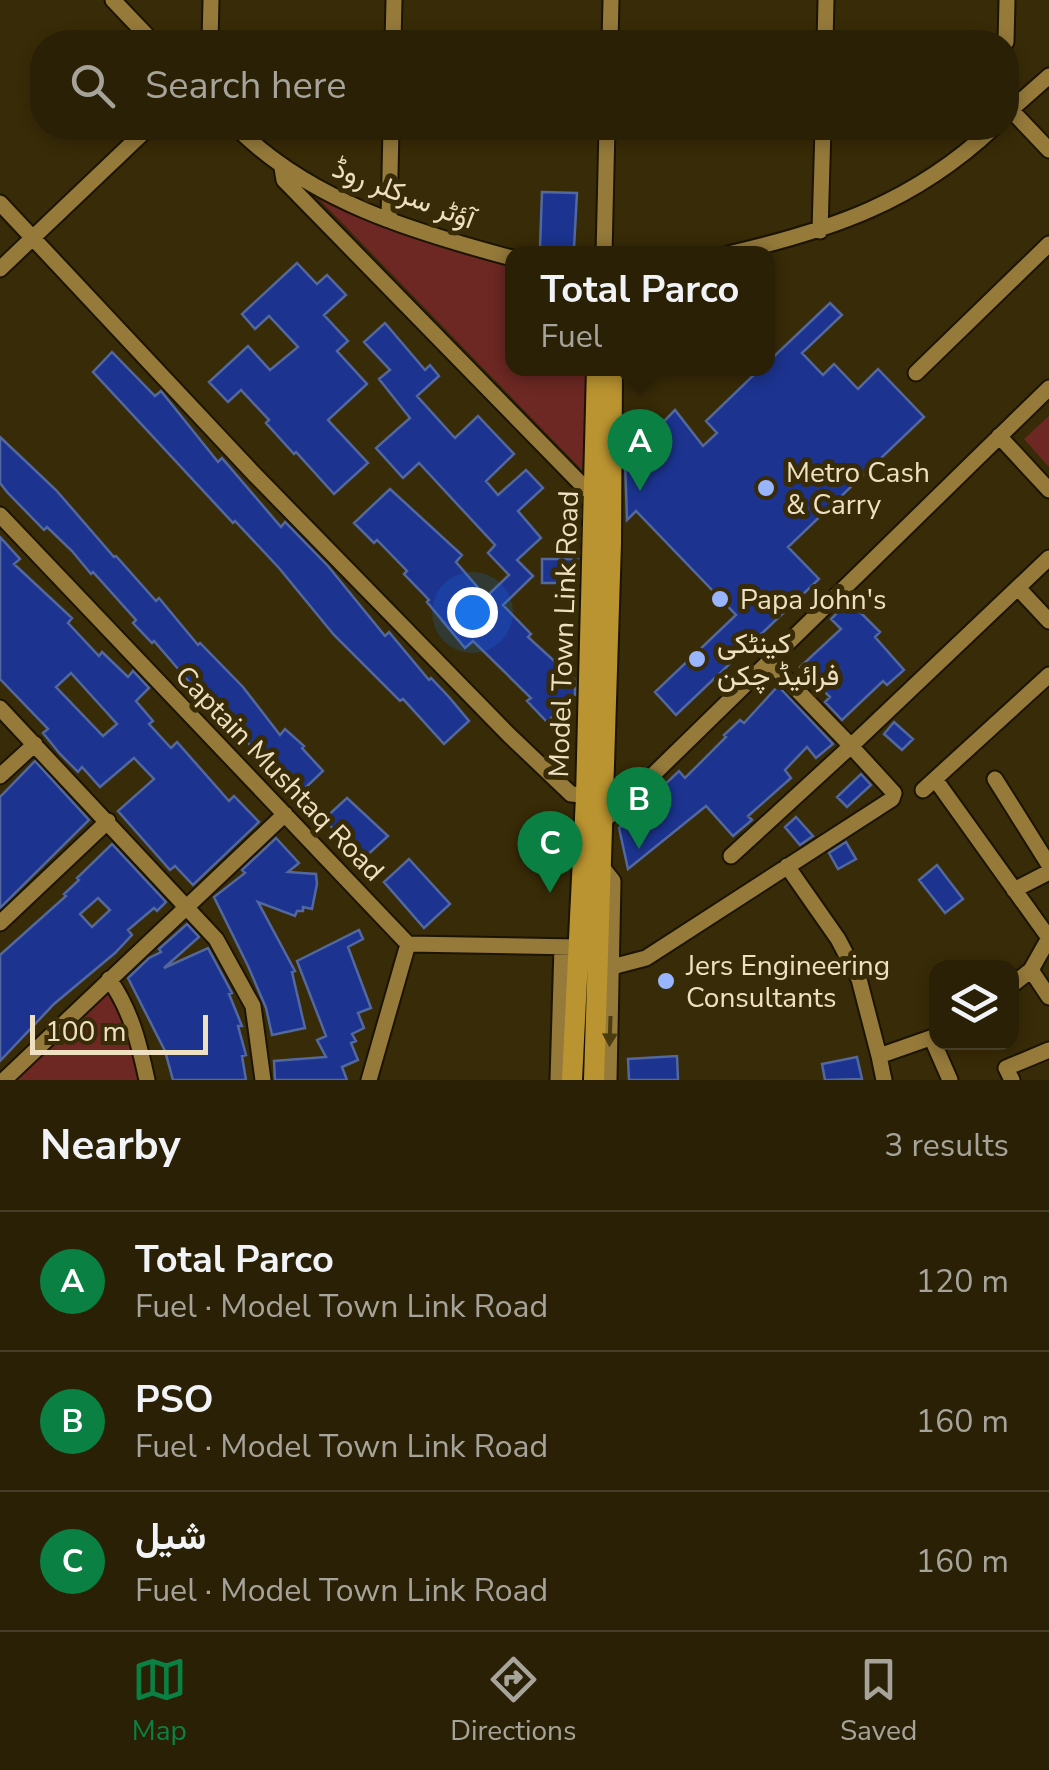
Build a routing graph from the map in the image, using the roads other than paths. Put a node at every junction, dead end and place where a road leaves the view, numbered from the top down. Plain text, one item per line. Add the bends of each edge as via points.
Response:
1 (113, 0) edge
2 (210, 0) edge
3 (394, 0) edge
4 (611, 0) edge
5 (826, 0) edge
6 (1008, 0) edge
7 (142, 30) edge
8 (210, 30) edge
9 (393, 30) edge
10 (610, 30) edge
11 (825, 30) edge
12 (1007, 30) edge
13 (1049, 76) edge
14 (1019, 100) edge
15 (1019, 117) edge
16 (135, 140) edge
17 (250, 140) edge
18 (391, 140) edge
19 (608, 140) edge
20 (822, 140) edge
21 (978, 140) edge
22 (1049, 150) edge
23 (282, 168) junction
24 (0, 203) edge
25 (389, 220) junction
26 (820, 231) junction
27 (33, 237) junction
28 (1049, 244) edge
29 (604, 246) edge
30 (760, 246) edge
31 (505, 256) edge
32 (0, 268) edge
33 (916, 373) dead end
34 (597, 376) edge
35 (612, 376) edge
36 (1049, 388) edge
37 (999, 436) junction
38 (596, 490) junction
39 (1049, 490) edge
40 (0, 515) edge
41 (1049, 558) edge
42 (1018, 588) junction
43 (1049, 621) edge
44 (770, 660) junction
45 (1049, 675) edge
46 (0, 708) edge
47 (35, 744) junction
48 (850, 746) junction
49 (0, 776) edge
50 (995, 779) dead end
51 (594, 807) junction
52 (285, 814) junction
53 (108, 821) junction
54 (730, 856) dead end
55 (788, 866) junction
56 (1049, 869) edge
57 (1014, 890) junction
58 (186, 905) junction
59 (0, 922) edge
60 (1049, 938) edge
61 (408, 944) junction
62 (569, 947) junction
63 (605, 967) junction
64 (1031, 970) junction
65 (109, 979) junction
66 (1019, 980) edge
67 (1049, 997) edge
68 (929, 1040) edge
69 (939, 1050) edge
70 (1049, 1050) edge
71 (879, 1056) junction
72 (4, 1080) edge
73 (147, 1080) edge
74 (263, 1080) edge
75 (368, 1080) edge
76 (558, 1080) edge
77 (572, 1080) edge
78 (594, 1080) edge
79 (609, 1080) edge
80 (884, 1080) edge
81 (950, 1080) edge
82 (1012, 1080) edge

1 - 7 street
2 - 8 street
3 - 9 street
4 - 10 street
5 - 11 street
6 - 12 street
13 - 14 street
15 - 22 street
16 - 27 street
17 - 23 street, آؤٹر سرکلر روڈ
18 - 25 street
19 - 29 street
20 - 26 street
21 - 26 street via 934,178
23 - 25 street, آؤٹر سرکلر روڈ
23 - 38 street via 298,194 586,490
24 - 27 street
25 - 31 street, آؤٹر سرکلر روڈ
26 - 30 street
27 - 32 street
27 - 51 street via 509,735
28 - 33 street
34 - 38 main road, Model Town Link Road
35 - 51 main road, Model Town Link Road
36 - 37 street
37 - 39 street
37 - 44 street
38 - 51 main road, Model Town Link Road
40 - 52 street, Captain Mushtaq Road
41 - 42 street
42 - 43 street
42 - 48 street
44 - 48 street
44 - 51 street via 615,812
45 - 57 street via 929,785
46 - 47 street
47 - 49 street
47 - 53 street
48 - 54 street
48 - 55 street via 892,798
50 - 56 street
51 - 62 main road, Model Town Link Road
51 - 63 main road, Model Town Link Road
52 - 58 street
52 - 61 street, Captain Mushtaq Road
53 - 58 street
53 - 59 street
55 - 63 street via 646,958
55 - 71 street via 859,979
56 - 57 street
57 - 60 street
58 - 65 street
58 - 74 street via 216,939 252,1006
60 - 64 street
61 - 62 street
61 - 75 street
62 - 76 street via 554,1008
62 - 77 main road, Model Town Link Road
63 - 78 main road, Model Town Link Road
63 -> 79 street
64 - 66 street
64 - 67 street
65 - 72 street
65 - 73 street via 136,1030
68 - 71 street
69 - 81 street
70 - 82 street via 1006,1068
71 - 80 street

